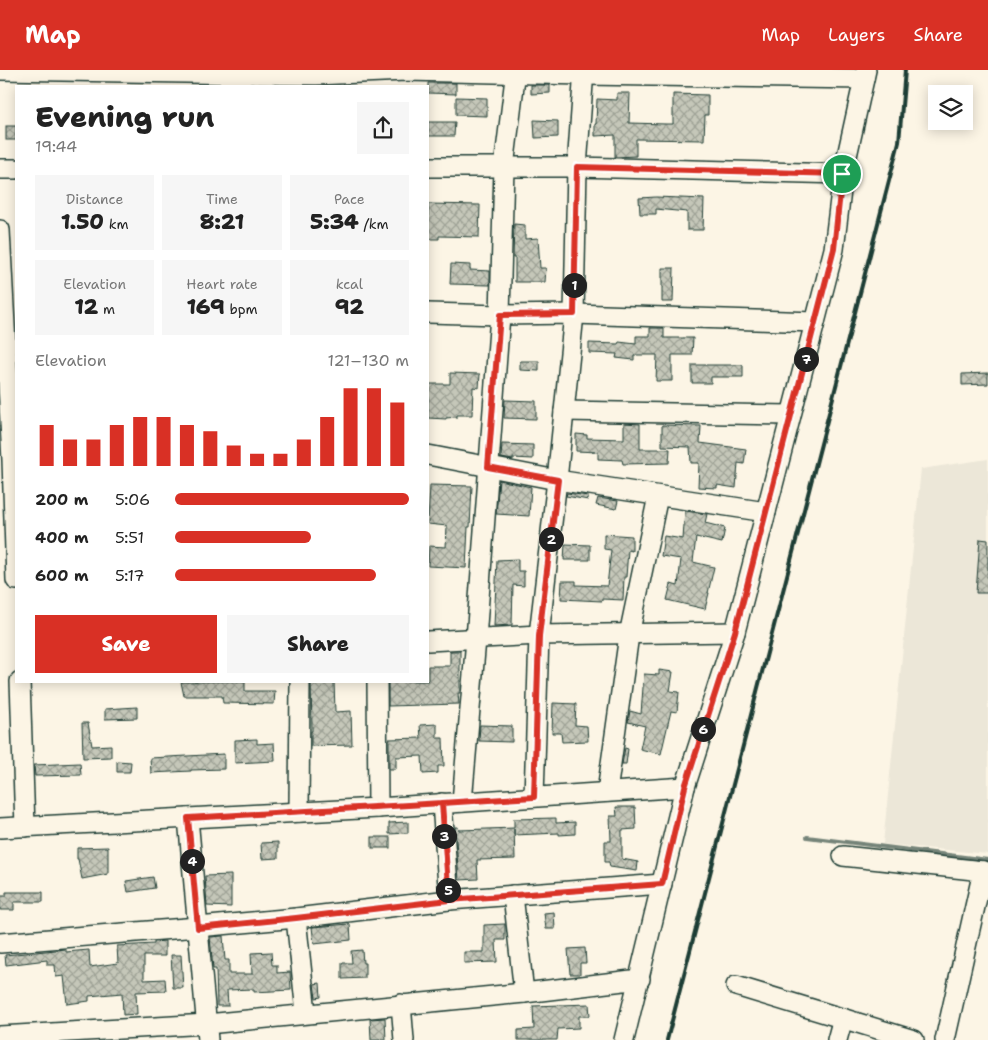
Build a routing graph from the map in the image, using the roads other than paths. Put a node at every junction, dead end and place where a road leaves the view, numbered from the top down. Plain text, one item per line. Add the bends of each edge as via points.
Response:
1 (0, 70) edge
2 (516, 72) edge
3 (584, 73) edge
4 (865, 74) edge
5 (406, 76) edge
6 (316, 77) edge
7 (504, 167) junction
8 (577, 167) junction
9 (429, 168) edge
10 (0, 169) edge
11 (15, 169) edge
12 (842, 174) junction
13 (0, 230) edge
14 (429, 313) edge
15 (574, 314) junction
16 (500, 315) junction
17 (815, 322) junction
18 (13, 397) edge
19 (564, 411) junction
20 (791, 415) junction
21 (429, 455) edge
22 (488, 467) junction
23 (558, 480) junction
24 (658, 496) junction
25 (766, 512) junction
26 (15, 519) edge
27 (735, 632) junction
28 (629, 635) junction
29 (539, 636) junction
30 (476, 639) junction
31 (429, 642) edge
32 (20, 683) edge
33 (300, 683) edge
34 (377, 683) edge
35 (685, 787) junction
36 (607, 792) junction
37 (534, 797) junction
38 (462, 802) junction
39 (442, 803) junction
40 (378, 808) junction
41 (300, 812) junction
42 (188, 818) junction
43 (25, 827) junction
44 (0, 828) edge
45 (843, 856) dead end
46 (985, 872) edge
47 (662, 884) junction
48 (513, 895) junction
49 (449, 900) junction
50 (296, 918) junction
51 (198, 928) junction
52 (0, 943) edge
53 (640, 979) junction
54 (736, 986) dead end
55 (524, 992) junction
56 (401, 1004) junction
57 (306, 1013) junction
58 (843, 1018) junction
59 (207, 1032) edge
60 (0, 1036) edge
61 (404, 1040) edge
62 (624, 1040) edge
63 (837, 1040) edge
64 (914, 1040) edge
65 (944, 1040) edge

1 - 6 street
2 - 3 street
2 - 5 street
2 - 7 street
3 - 4 street
3 - 8 street
4 - 12 street
5 - 6 street
7 - 8 street
7 - 9 street
7 - 16 street
8 - 12 street
8 - 15 street
10 - 11 street
12 - 17 street via 834,249
13 - 18 street
14 - 16 street
15 - 16 street
15 - 17 street
15 - 19 street
16 - 22 street
17 - 20 street
18 - 26 street
19 - 20 street
19 - 23 street
20 - 25 street
21 - 22 street
22 - 23 street
22 - 30 street
23 - 24 street
23 - 29 street
24 - 25 street
24 - 28 street
25 - 27 street
27 - 28 street
27 - 35 street
28 - 29 street
28 - 36 street
29 - 30 street
29 - 37 street
30 - 31 street
30 - 38 street
32 - 43 street
33 - 41 street
34 - 40 street
35 - 36 street
35 - 47 street
36 - 37 street
37 - 38 street
38 - 39 street
39 - 40 street
39 - 49 street
40 - 41 street
41 - 42 street
42 - 43 street
42 - 51 street
43 - 44 street
45 - 46 street
46 - 65 street
47 - 48 street
47 - 53 street
48 - 49 street
48 - 55 street
49 - 50 street
50 - 51 street
50 - 57 street
51 - 52 street
51 - 59 street
53 - 55 street
53 - 62 street
54 - 58 street
55 - 56 street
56 - 57 street
56 - 61 street
57 - 59 street
58 - 63 street
58 - 64 street
59 - 60 street

